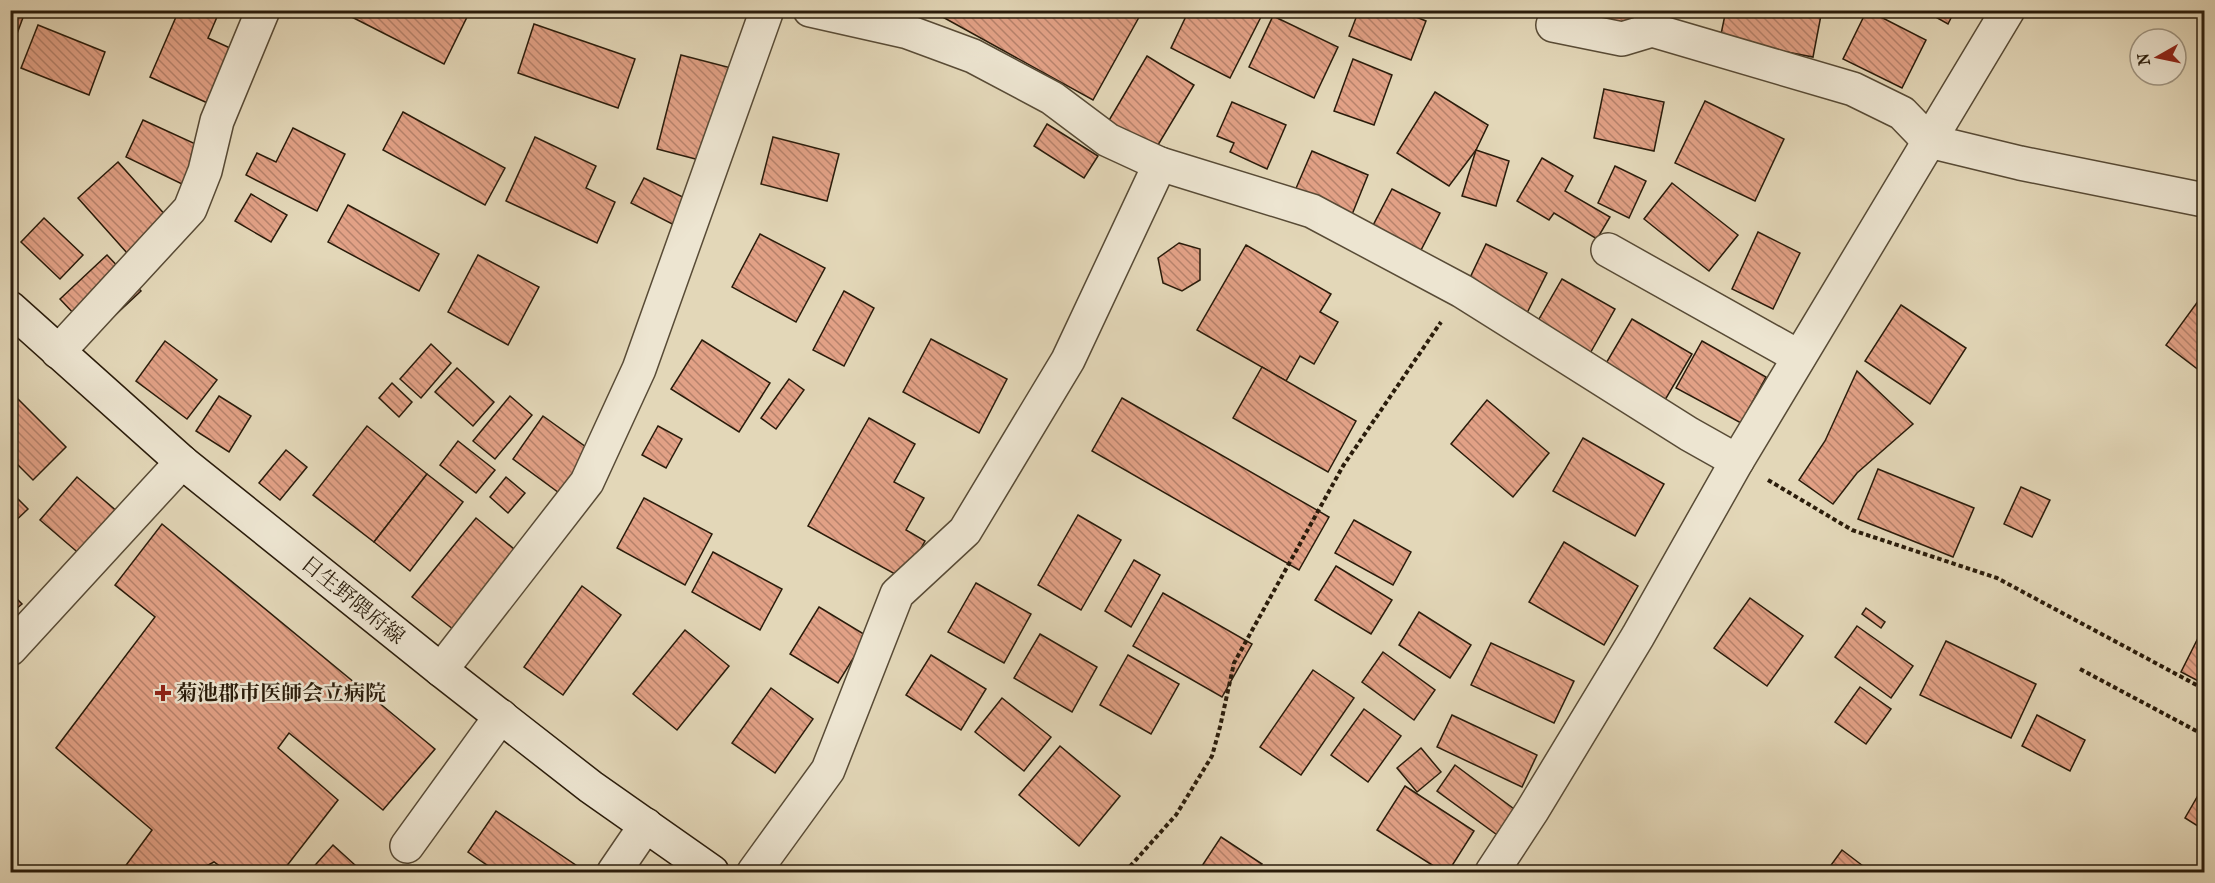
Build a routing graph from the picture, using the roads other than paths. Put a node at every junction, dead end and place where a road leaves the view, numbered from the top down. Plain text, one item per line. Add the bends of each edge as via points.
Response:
1 (263, 10) edge
2 (767, 10) edge
3 (810, 10) edge
4 (2008, 10) edge
5 (1651, 20) edge
6 (1553, 25) dead end
7 (1929, 141) junction
8 (1160, 164) junction
9 (2205, 200) edge
10 (1608, 250) dead end
11 (10, 308) edge
12 (58, 352) junction
13 (1799, 357) junction
14 (1737, 461) junction
15 (182, 462) junction
16 (10, 649) edge
17 (441, 670) junction
18 (501, 716) junction
19 (646, 825) junction
20 (407, 846) dead end
21 (614, 873) edge
22 (712, 873) edge
23 (754, 873) edge
24 (1492, 873) edge

1 - 12 street via 218,121 190,209
2 - 17 street via 639,369 587,482
3 - 8 street via 908,32 974,56 1052,98 1108,140
4 - 7 street
5 - 6 street via 1622,39
5 - 7 street via 1853,89 1902,113
7 - 9 street
7 - 13 street
8 - 14 street via 1312,211 1462,291
8 - 23 street via 1068,360 964,531 897,594 828,770
10 - 13 street
11 - 12 street, 日生野隈府線
12 - 15 street, 日生野隈府線
13 - 14 street
14 - 24 street via 1638,636
15 - 16 street
15 - 17 street, 日生野隈府線
17 - 18 street, 日生野隈府線
18 - 19 street, 日生野隈府線
18 - 20 street
19 - 21 street
19 - 22 street, 日生野隈府線

